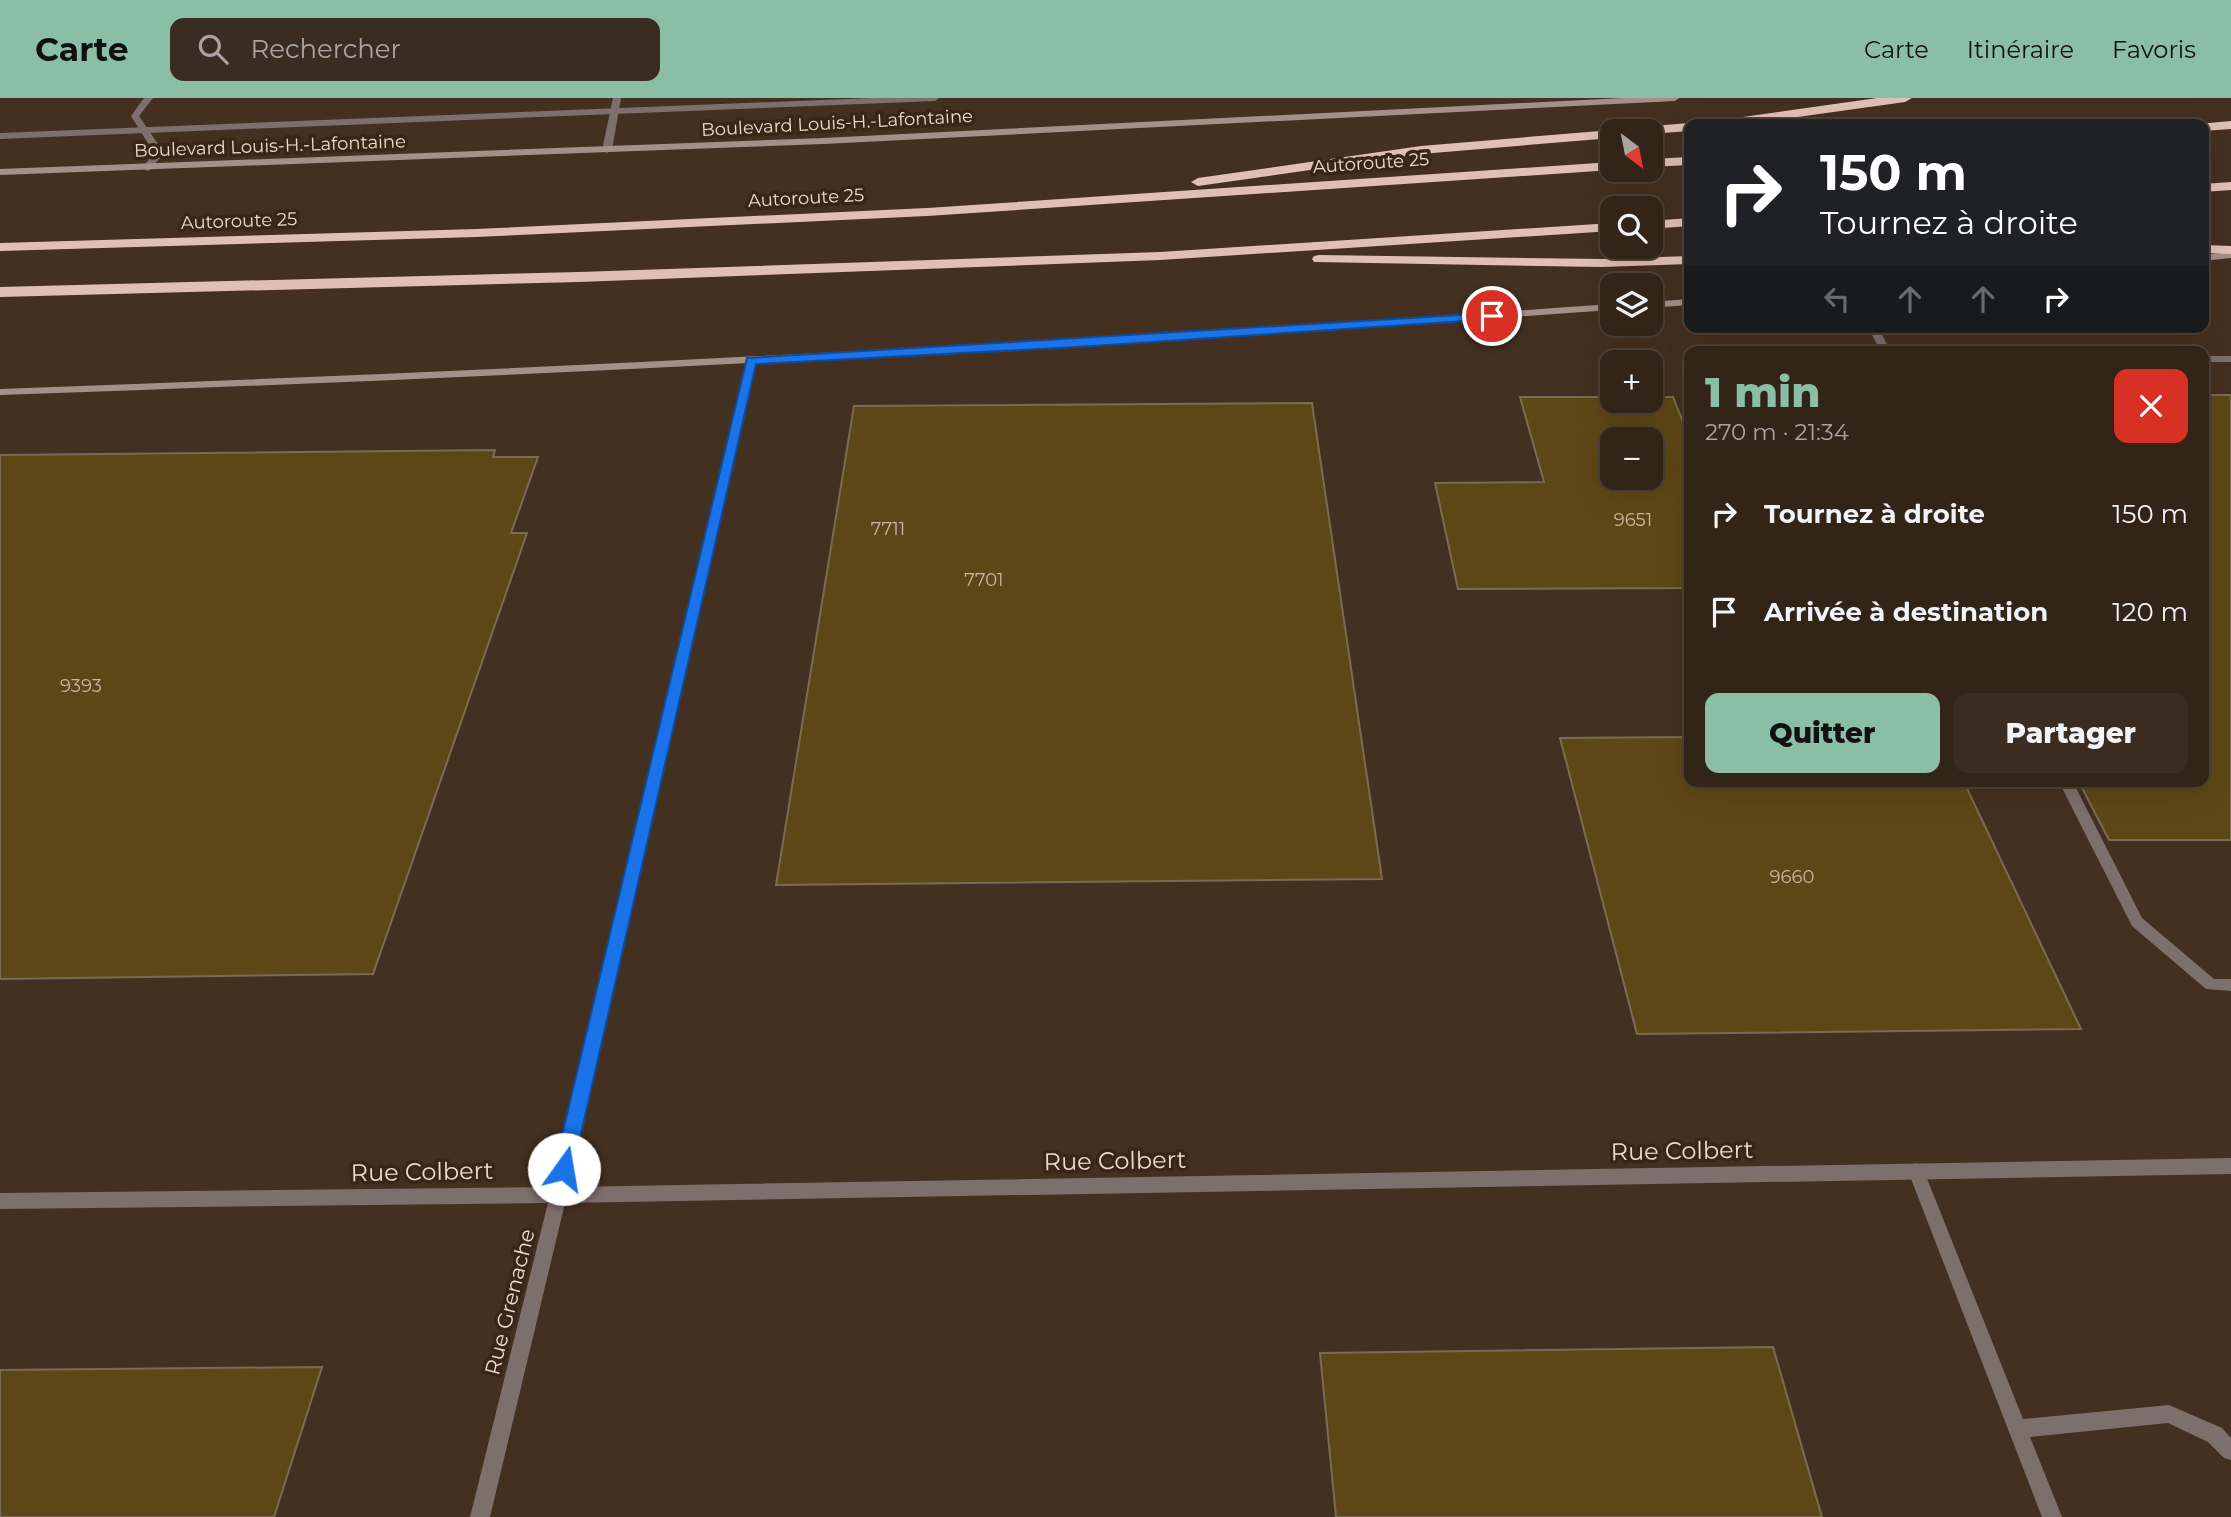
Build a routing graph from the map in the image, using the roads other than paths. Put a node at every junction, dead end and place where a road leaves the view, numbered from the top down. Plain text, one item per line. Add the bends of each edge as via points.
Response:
1 (149, 98) edge
2 (617, 98) edge
3 (935, 98) edge
4 (1675, 98) edge
5 (1905, 98) edge
6 (614, 112) junction
7 (1756, 119) edge
8 (2231, 125) edge
9 (1684, 127) edge
10 (2209, 127) edge
11 (1663, 129) edge
12 (144, 130) junction
13 (1600, 135) edge
14 (0, 136) edge
15 (607, 150) junction
16 (1684, 161) edge
17 (1663, 162) edge
18 (1600, 167) edge
19 (147, 168) junction
20 (0, 172) edge
21 (2231, 186) edge
22 (2209, 188) edge
23 (1015, 207) junction
24 (1684, 222) edge
25 (1663, 224) edge
26 (1600, 229) edge
27 (0, 247) edge
28 (2209, 250) edge
29 (2231, 253) edge
30 (1160, 256) junction
31 (2209, 257) edge
32 (1684, 260) edge
33 (0, 292) edge
34 (1684, 302) edge
35 (1663, 304) edge
36 (1600, 308) edge
37 (2209, 359) edge
38 (2231, 359) edge
39 (751, 360) junction
40 (0, 391) edge
41 (2069, 787) edge
42 (2231, 985) edge
43 (2231, 1166) edge
44 (1916, 1171) junction
45 (558, 1195) junction
46 (0, 1201) edge
47 (2017, 1429) junction
48 (2231, 1451) edge
49 (480, 1517) edge
50 (2052, 1517) edge

1 - 12 street via 135,116
2 - 6 street
3 - 6 street, Boulevard Louis-H.-Lafontaine
4 - 15 main road, Boulevard Louis-H.-Lafontaine
5 - 7 highway
6 - 12 street, Boulevard Louis-H.-Lafontaine
6 - 15 street
8 - 10 highway
9 - 11 highway
12 - 14 street, Boulevard Louis-H.-Lafontaine
12 - 19 street via 159,153
13 - 23 highway via 1421,150
15 - 19 main road, Boulevard Louis-H.-Lafontaine
16 - 17 highway
18 - 23 highway, Autoroute 25
19 - 20 main road, Boulevard Louis-H.-Lafontaine
21 - 22 highway
23 - 27 highway, Autoroute 25 via 452,234
24 - 25 highway
26 - 30 highway
28 - 29 highway
29 - 31 main road
30 - 32 highway
30 - 33 highway
34 - 35 main road
36 - 39 main road via 1090,343
37 - 38 street
39 - 40 main road
39 - 45 street, Rue Grenache
41 - 42 street via 2137,922 2211,985
43 - 44 street, Rue Colbert
44 - 45 street, Rue Colbert
44 - 47 street
45 - 46 street, Rue Colbert
45 - 49 street, Rue Grenache
47 - 48 street via 2169,1415 2215,1435
47 - 50 street

